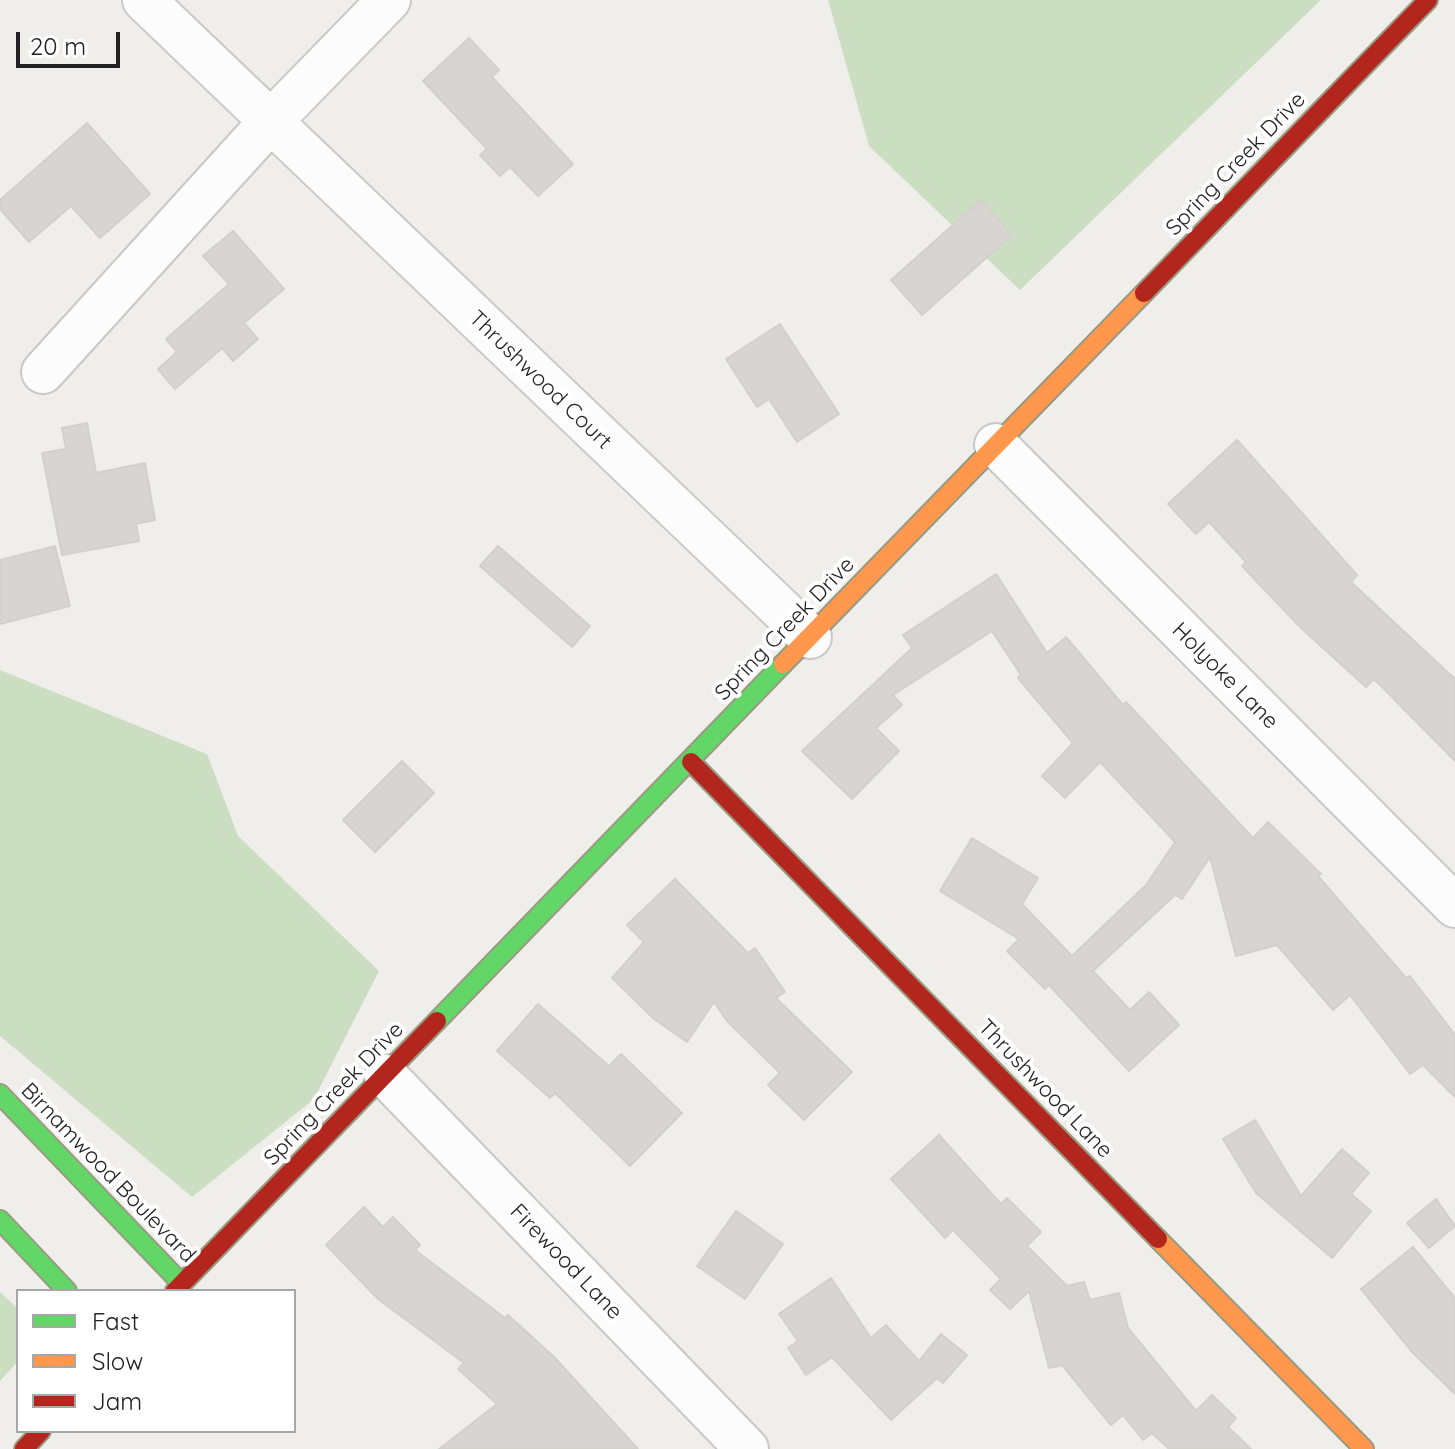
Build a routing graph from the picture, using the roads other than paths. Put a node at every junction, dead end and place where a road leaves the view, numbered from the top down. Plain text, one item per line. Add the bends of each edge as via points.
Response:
1 (144, 0) edge
2 (389, 0) edge
3 (1428, 0) edge
4 (270, 122) junction
5 (43, 372) dead end
6 (996, 445) junction
7 (810, 637) junction
8 (691, 762) junction
9 (1455, 906) edge
10 (386, 1076) junction
11 (0, 1094) edge
12 (0, 1220) edge
13 (178, 1287) edge
14 (65, 1289) edge
15 (39, 1433) edge
16 (24, 1449) edge
17 (747, 1449) edge
18 (1364, 1449) edge

1 - 4 street, Thrushwood Court
2 - 4 street
3 - 6 street, Spring Creek Drive
4 - 5 street
4 - 7 street, Thrushwood Court
6 - 7 street, Spring Creek Drive
6 - 9 street, Holyoke Lane
7 - 8 street, Spring Creek Drive
8 - 10 street, Spring Creek Drive
8 - 18 street, Thrushwood Lane
10 - 13 street, Spring Creek Drive
10 - 17 street, Firewood Lane
11 - 13 street, Birnamwood Boulevard
12 - 14 street
15 - 16 street

